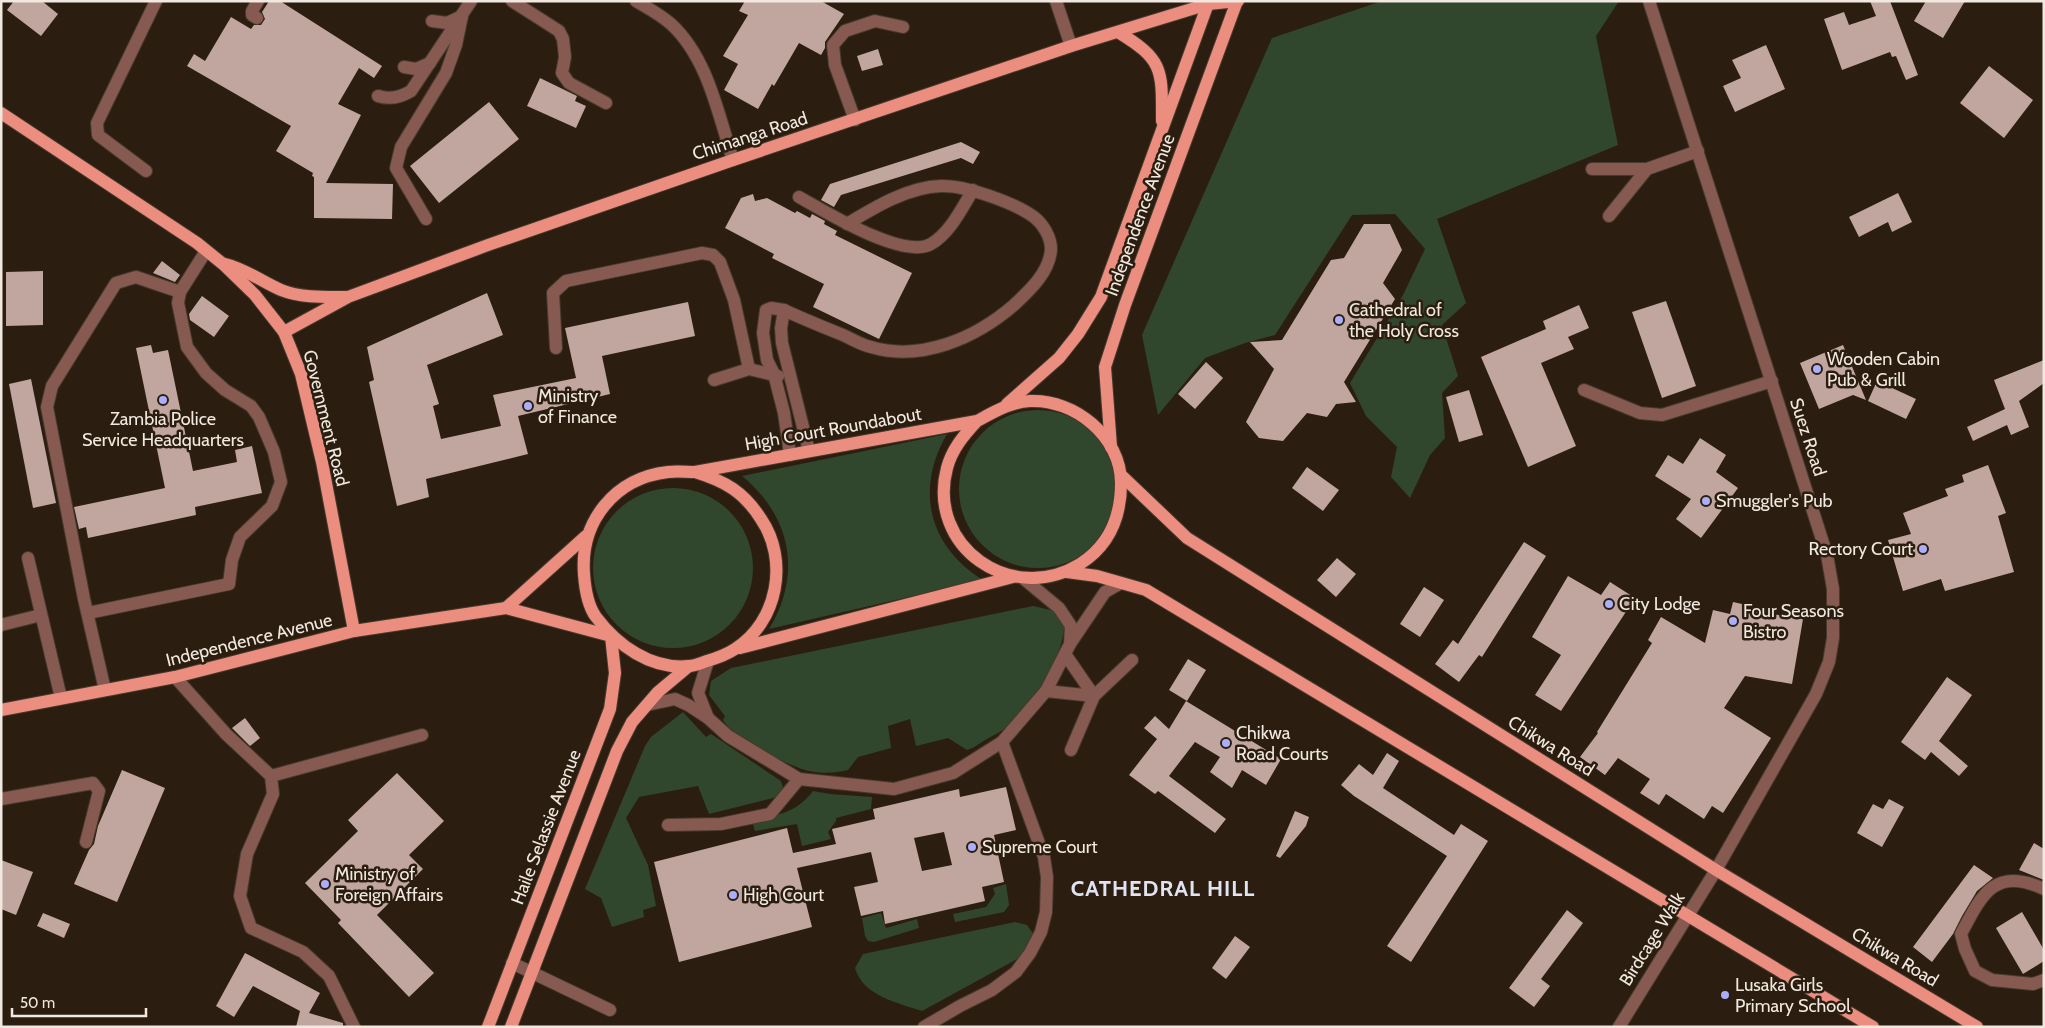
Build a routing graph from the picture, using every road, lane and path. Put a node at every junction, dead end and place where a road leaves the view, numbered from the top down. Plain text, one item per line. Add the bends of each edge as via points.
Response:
1 (156, 1) edge
2 (258, 1) edge
3 (471, 1) edge
4 (512, 1) edge
5 (636, 1) edge
6 (1056, 1) edge
7 (1237, 1) edge
8 (1648, 1) edge
9 (1209, 3) edge
10 (462, 16) junction
11 (257, 18) dead end
12 (432, 21) dead end
13 (903, 27) dead end
14 (1118, 32) junction
15 (1071, 46) junction
16 (430, 63) junction
17 (404, 67) dead end
18 (378, 96) dead end
19 (606, 103) dead end
20 (1, 112) edge
21 (855, 120) junction
22 (1162, 131) junction
23 (1698, 151) junction
24 (733, 160) junction
25 (1592, 169) dead end
26 (1647, 169) junction
27 (146, 171) dead end
28 (973, 190) junction
29 (799, 197) dead end
30 (1609, 216) dead end
31 (426, 219) dead end
32 (847, 224) junction
33 (206, 251) junction
34 (223, 264) junction
35 (180, 292) junction
36 (348, 297) junction
37 (784, 310) junction
38 (284, 332) junction
39 (556, 348) dead end
40 (749, 369) junction
41 (774, 374) junction
42 (714, 380) dead end
43 (1772, 381) junction
44 (792, 382) junction
45 (1584, 390) dead end
46 (1005, 405) junction
47 (977, 421) junction
48 (1111, 447) junction
49 (809, 451) junction
50 (790, 455) junction
51 (695, 472) junction
52 (1121, 474) junction
53 (586, 536) junction
54 (28, 558) dead end
55 (1066, 572) junction
56 (1019, 578) junction
57 (1121, 583) junction
58 (506, 608) junction
59 (88, 613) junction
60 (40, 615) junction
61 (1, 625) edge
62 (354, 631) junction
63 (611, 636) junction
64 (736, 649) junction
65 (1067, 649) junction
66 (1132, 660) dead end
67 (708, 661) junction
68 (689, 666) junction
69 (175, 677) junction
70 (105, 690) junction
71 (1046, 691) junction
72 (1094, 696) junction
73 (61, 698) junction
74 (647, 705) junction
75 (1, 710) edge
76 (708, 718) junction
77 (422, 735) dead end
78 (1002, 742) junction
79 (1071, 750) dead end
80 (271, 776) junction
81 (799, 780) junction
82 (1, 799) edge
83 (668, 825) dead end
84 (86, 842) dead end
85 (1716, 870) junction
86 (2044, 889) edge
87 (1688, 914) junction
88 (512, 963) junction
89 (531, 973) junction
90 (2044, 980) edge
91 (610, 1010) dead end
92 (354, 1027) edge
93 (488, 1027) edge
94 (511, 1027) edge
95 (924, 1027) edge
96 (1619, 1027) edge
97 (1873, 1027) edge
98 (1976, 1027) edge

1 - 27 street via 97,123 98,135
2 - 11 street via 252,11
3 - 10 street
4 - 19 street via 559,30 563,39 562,73 569,83
5 - 24 street via 670,24 699,62
6 - 15 street
7 - 9 main road, Chimanga Road
7 - 48 main road, Independence Avenue via 1105,367
8 - 23 street, Suez Road
9 - 14 main road, Chimanga Road
9 - 22 main road, Independence Avenue
10 - 12 street via 447,23
10 - 16 street
10 - 31 street via 446,73 401,147 396,168
13 - 21 street via 875,21 845,31 833,44 835,65
14 - 15 main road, Chimanga Road
14 - 22 main road via 1143,47 1156,64 1162,83
15 - 21 main road, Chimanga Road via 914,97
16 - 17 street via 416,69
16 - 18 street via 411,91 402,96
20 - 33 main road, Government Road
21 - 24 main road, Chimanga Road
22 - 46 main road, Independence Avenue via 1101,297 1059,358
23 - 26 street
23 - 43 street, Suez Road
24 - 36 main road, Chimanga Road
25 - 26 street
26 - 30 street
28 - 32 street via 942,186 916,191 892,199
28 - 32 street via 943,236 922,248 885,240
28 - 37 street via 1034,216 1049,238 1051,250 1037,282 1000,317 944,346 893,351 871,347
29 - 32 street
33 - 34 main road, Government Road
33 - 35 street
34 - 36 main road via 237,267 283,291
34 - 38 main road, Government Road via 255,295
35 - 59 street via 136,277 116,283 52,386 48,407
35 - 59 street via 178,303 187,348 206,373 251,406 259,417 274,452 281,482 272,506 240,537 232,560 229,584
36 - 38 main road, Chimanga Road
37 - 41 street via 768,309 764,314 767,360
37 - 44 street via 782,343
38 - 62 main road, Government Road via 301,374 320,453
39 - 40 street via 553,293 566,281 702,253 713,255 720,262 734,300
40 - 41 street
40 - 42 street
41 - 44 street
41 - 50 street
43 - 45 street via 1662,415 1640,413
43 - 85 street, Suez Road via 1827,556 1833,589 1834,638 1829,662 1816,694
44 - 49 street
46 - 47 main road, High Court Roundabout
46 - 48 main road, High Court Roundabout via 1030,401 1054,403 1077,412 1096,427
47 - 49 main road, High Court Roundabout
47 - 56 main road, High Court Roundabout via 958,442 947,468 944,496 950,524 965,548 987,567
48 - 52 main road, High Court Roundabout
49 - 50 main road, High Court Roundabout
50 - 51 main road, High Court Roundabout
51 - 53 main road, High Court Roundabout via 668,472 642,478 617,492 598,512
51 - 64 main road, High Court Roundabout via 717,478 743,497 767,527 775,549 774,594 766,615 753,634
52 - 55 main road, High Court Roundabout via 1121,504 1111,533 1092,556
52 - 85 main road, Chikwa Road via 1187,538
53 - 58 main road
53 - 63 main road, High Court Roundabout via 585,590 594,615
54 - 60 street
55 - 56 main road, High Court Roundabout via 1046,578
55 - 57 main road
56 - 64 main road, High Court Roundabout
56 - 65 street via 1058,608 1071,626
57 - 65 street via 1104,592
57 - 87 main road via 1146,590
58 - 62 main road, Independence Avenue
58 - 63 main road, Independence Avenue
59 - 70 street
60 - 61 street
60 - 73 street
62 - 69 main road, Independence Avenue
63 - 68 main road, High Court Roundabout via 646,659
63 - 88 main road, Haile Selassie Avenue via 614,673 610,709
64 - 67 main road, High Court Roundabout
65 - 71 street
65 - 72 street
66 - 72 street
67 - 68 main road, High Court Roundabout
67 - 76 street via 698,693
68 - 74 main road
69 - 70 main road, Independence Avenue
69 - 80 street via 226,734
70 - 73 main road, Independence Avenue
71 - 72 street
71 - 78 street
72 - 79 street
73 - 75 main road, Independence Avenue
74 - 76 street via 675,700
74 - 89 main road via 632,722 617,751
76 - 81 street via 728,736
77 - 80 street
78 - 81 street via 953,772 894,789
78 - 95 street via 1044,857 1048,894 1042,925 1030,953 1016,972 992,990
80 - 92 street via 273,794 247,854 240,896 251,928 303,952 329,976
81 - 83 street via 770,814 721,824
82 - 84 street via 93,783 99,791
85 - 87 street, Birdcage Walk
85 - 98 main road, Chikwa Road
86 - 90 street via 2025,881 2011,880 1992,887 1979,901 1961,934 1976,971 1992,980 2033,984
87 - 96 street, Birdcage Walk
87 - 97 main road
88 - 89 street
88 - 93 main road, Haile Selassie Avenue
89 - 91 street
89 - 94 main road

